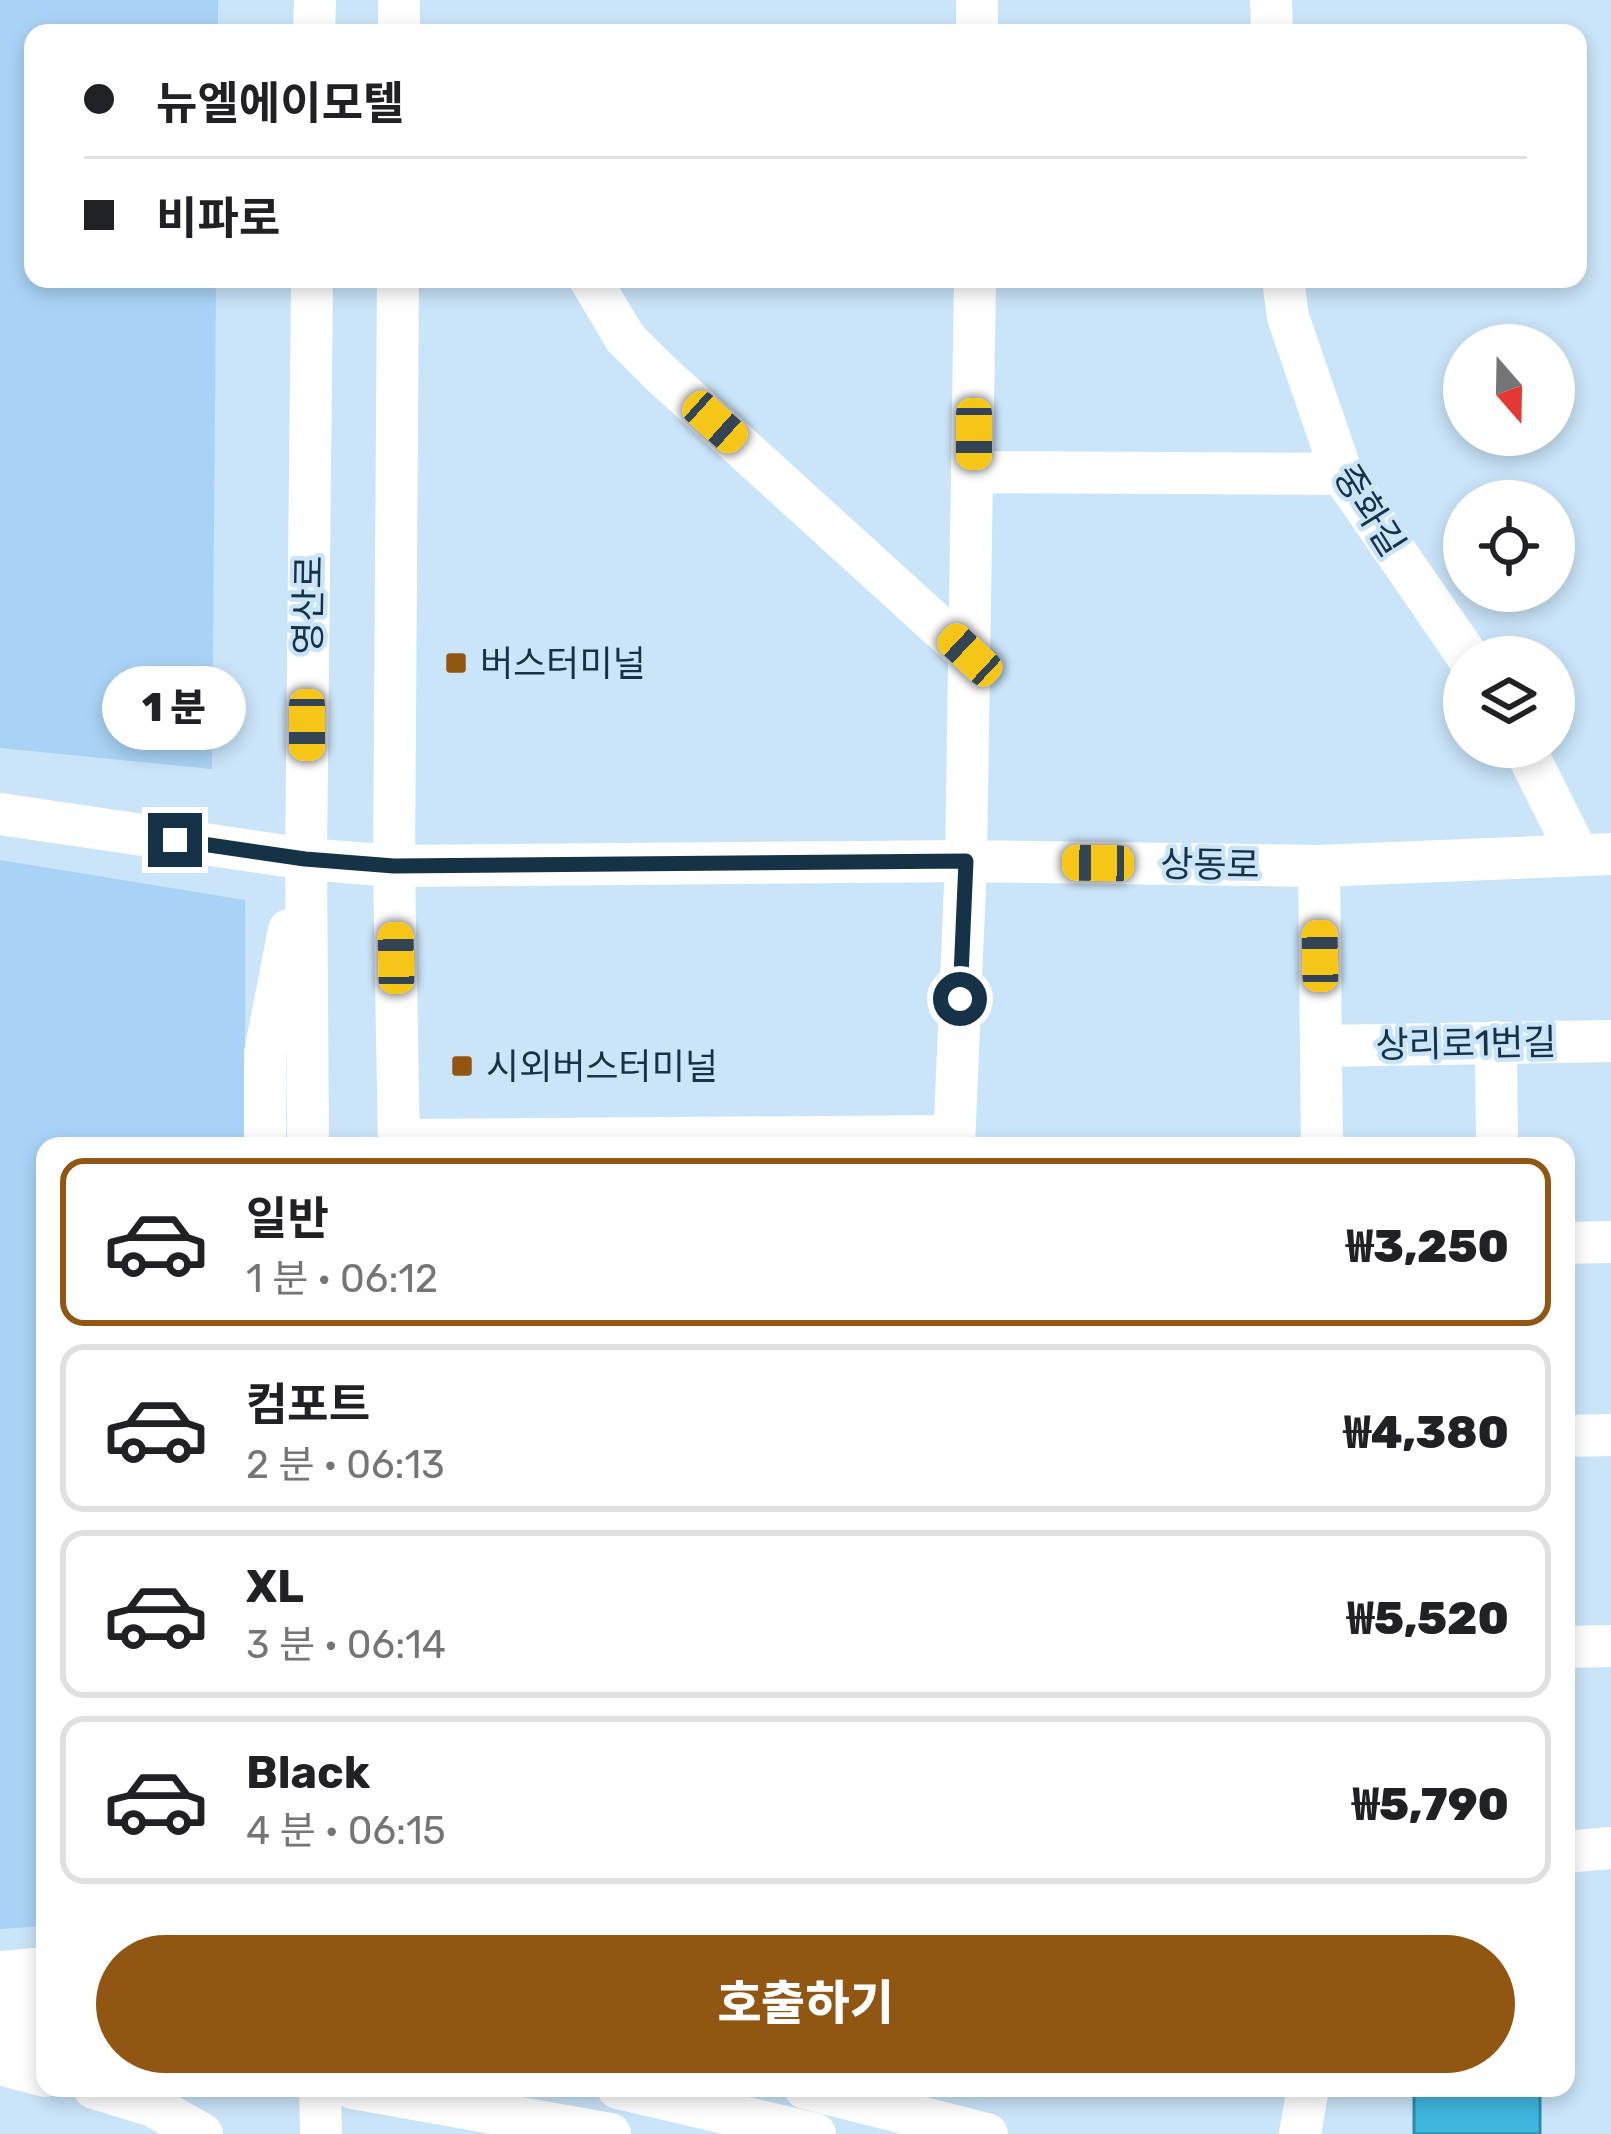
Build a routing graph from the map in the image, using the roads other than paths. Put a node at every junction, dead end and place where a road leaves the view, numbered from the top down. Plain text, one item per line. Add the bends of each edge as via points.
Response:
1 (312, 288) edge
2 (398, 288) edge
3 (595, 288) edge
4 (975, 288) edge
5 (1284, 288) edge
6 (974, 472) junction
7 (1342, 474) junction
8 (1454, 636) edge
9 (970, 655) junction
10 (1538, 768) edge
11 (0, 814) edge
12 (1594, 855) edge
13 (305, 859) junction
14 (966, 861) junction
15 (394, 866) junction
16 (1319, 866) junction
17 (1611, 1041) edge
18 (1496, 1042) junction
19 (1321, 1046) junction
20 (265, 1137) edge
21 (308, 1137) edge
22 (399, 1137) edge
23 (954, 1137) edge
24 (1322, 1137) edge
25 (1497, 1137) edge
26 (1611, 1242) edge
27 (1575, 1243) edge
28 (1611, 1435) edge
29 (1575, 1436) edge
30 (1611, 1646) edge
31 (1575, 1647) edge
32 (1611, 1848) edge
33 (1575, 1851) edge
34 (36, 1969) edge
35 (0, 1972) edge
36 (0, 2003) edge
37 (36, 2005) edge
38 (0, 2033) edge
39 (36, 2039) edge
40 (0, 2064) edge
41 (36, 2074) edge
42 (124, 2097) edge
43 (320, 2097) edge
44 (406, 2097) edge
45 (414, 2097) edge
46 (657, 2097) edge
47 (841, 2097) edge
48 (1306, 2097) edge
49 (202, 2134) edge
50 (321, 2134) edge
51 (415, 2134) edge
52 (610, 2134) edge
53 (815, 2134) edge
54 (987, 2134) edge
55 (1300, 2134) edge

1 - 13 street, 영산로
2 - 15 street
3 - 9 street via 660,373
4 - 6 street
5 - 7 street, 중화길
6 - 7 street
6 - 9 street
7 - 8 street, 중화길
9 - 14 street
10 - 12 street
11 - 13 street, 상동로
12 - 16 street, 상동로
13 - 15 street, 상동로
13 - 20 street via 265,1052
13 - 21 street, 영산로
14 - 15 street, 상동로
14 - 16 street, 상동로
14 - 23 street
15 - 22 street
16 - 19 street
17 - 18 street, 상리로1번길
18 - 19 street, 상리로1번길
18 - 25 street
19 - 24 street
26 - 27 street
28 - 29 street
30 - 31 street
32 - 33 street
34 - 35 street
36 - 37 street
38 - 39 street
40 - 41 street
42 - 49 street
43 - 50 street
44 - 52 street
45 - 51 street
46 - 53 street
47 - 54 street
48 - 55 street

